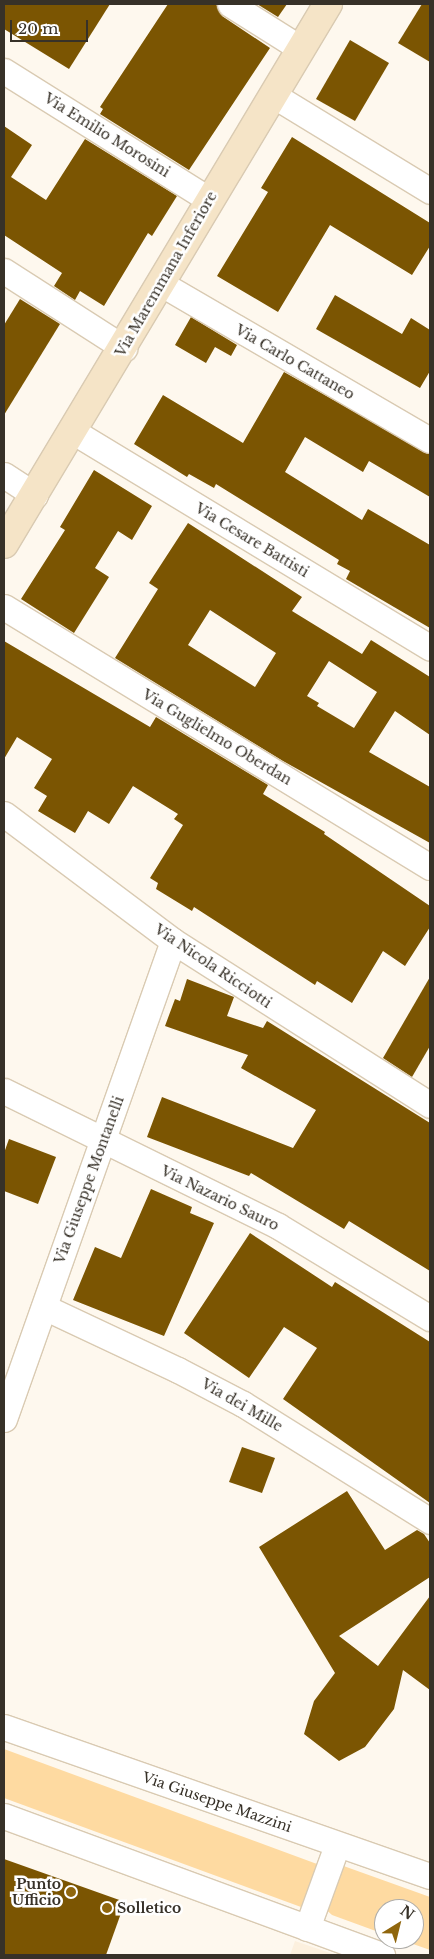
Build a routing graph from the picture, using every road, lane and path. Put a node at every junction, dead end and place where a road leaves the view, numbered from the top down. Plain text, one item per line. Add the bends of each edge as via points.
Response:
1 (230, 4) edge
2 (328, 4) edge
3 (300, 48) junction
4 (4, 71) edge
5 (273, 95) junction
6 (430, 191) edge
7 (210, 200) junction
8 (4, 271) edge
9 (160, 283) junction
10 (124, 348) junction
11 (74, 432) junction
12 (430, 440) edge
13 (4, 475) edge
14 (35, 495) junction
15 (4, 544) edge
16 (4, 607) edge
17 (430, 648) edge
18 (4, 814) edge
19 (430, 867) edge
20 (173, 941) junction
21 (4, 1091) edge
22 (430, 1105) edge
23 (103, 1142) junction
24 (44, 1307) junction
25 (430, 1318) edge
26 (4, 1419) edge
27 (430, 1521) edge
28 (4, 1727) edge
29 (4, 1816) edge
30 (336, 1845) junction
31 (430, 1876) edge
32 (307, 1928) junction
33 (382, 1955) edge

1 - 3 street
2 - 3 main road, Via Maremmana Inferiore
3 - 5 main road, Via Maremmana Inferiore
4 - 7 street, Via Emilio Morosini
5 - 6 street
5 - 7 main road, Via Maremmana Inferiore
7 - 9 main road, Via Maremmana Inferiore
8 - 10 street
9 - 10 main road, Via Maremmana Inferiore
9 - 12 street, Via Carlo Cattaneo
10 - 11 main road, Via Maremmana Inferiore
11 - 14 main road, Via Maremmana Inferiore
11 - 17 street, Via Cesare Battisti
13 - 14 street
14 - 15 main road, Via Maremmana Inferiore
16 - 19 street, Via Guglielmo Oberdan
18 - 20 street, Via Nicola Ricciotti
20 - 22 street, Via Nicola Ricciotti
20 - 23 street, Via Giuseppe Montanelli
21 - 23 street, Via Nazario Sauro
23 - 24 street, Via Giuseppe Montanelli
23 - 25 street, Via Nazario Sauro via 278,1226
24 - 26 street, Via Giuseppe Montanelli
24 - 27 street, Via dei Mille via 243,1404
28 - 30 street, Via Giuseppe Mazzini
29 - 32 street
30 - 31 street, Via Giuseppe Mazzini
30 - 32 street
32 - 33 street

